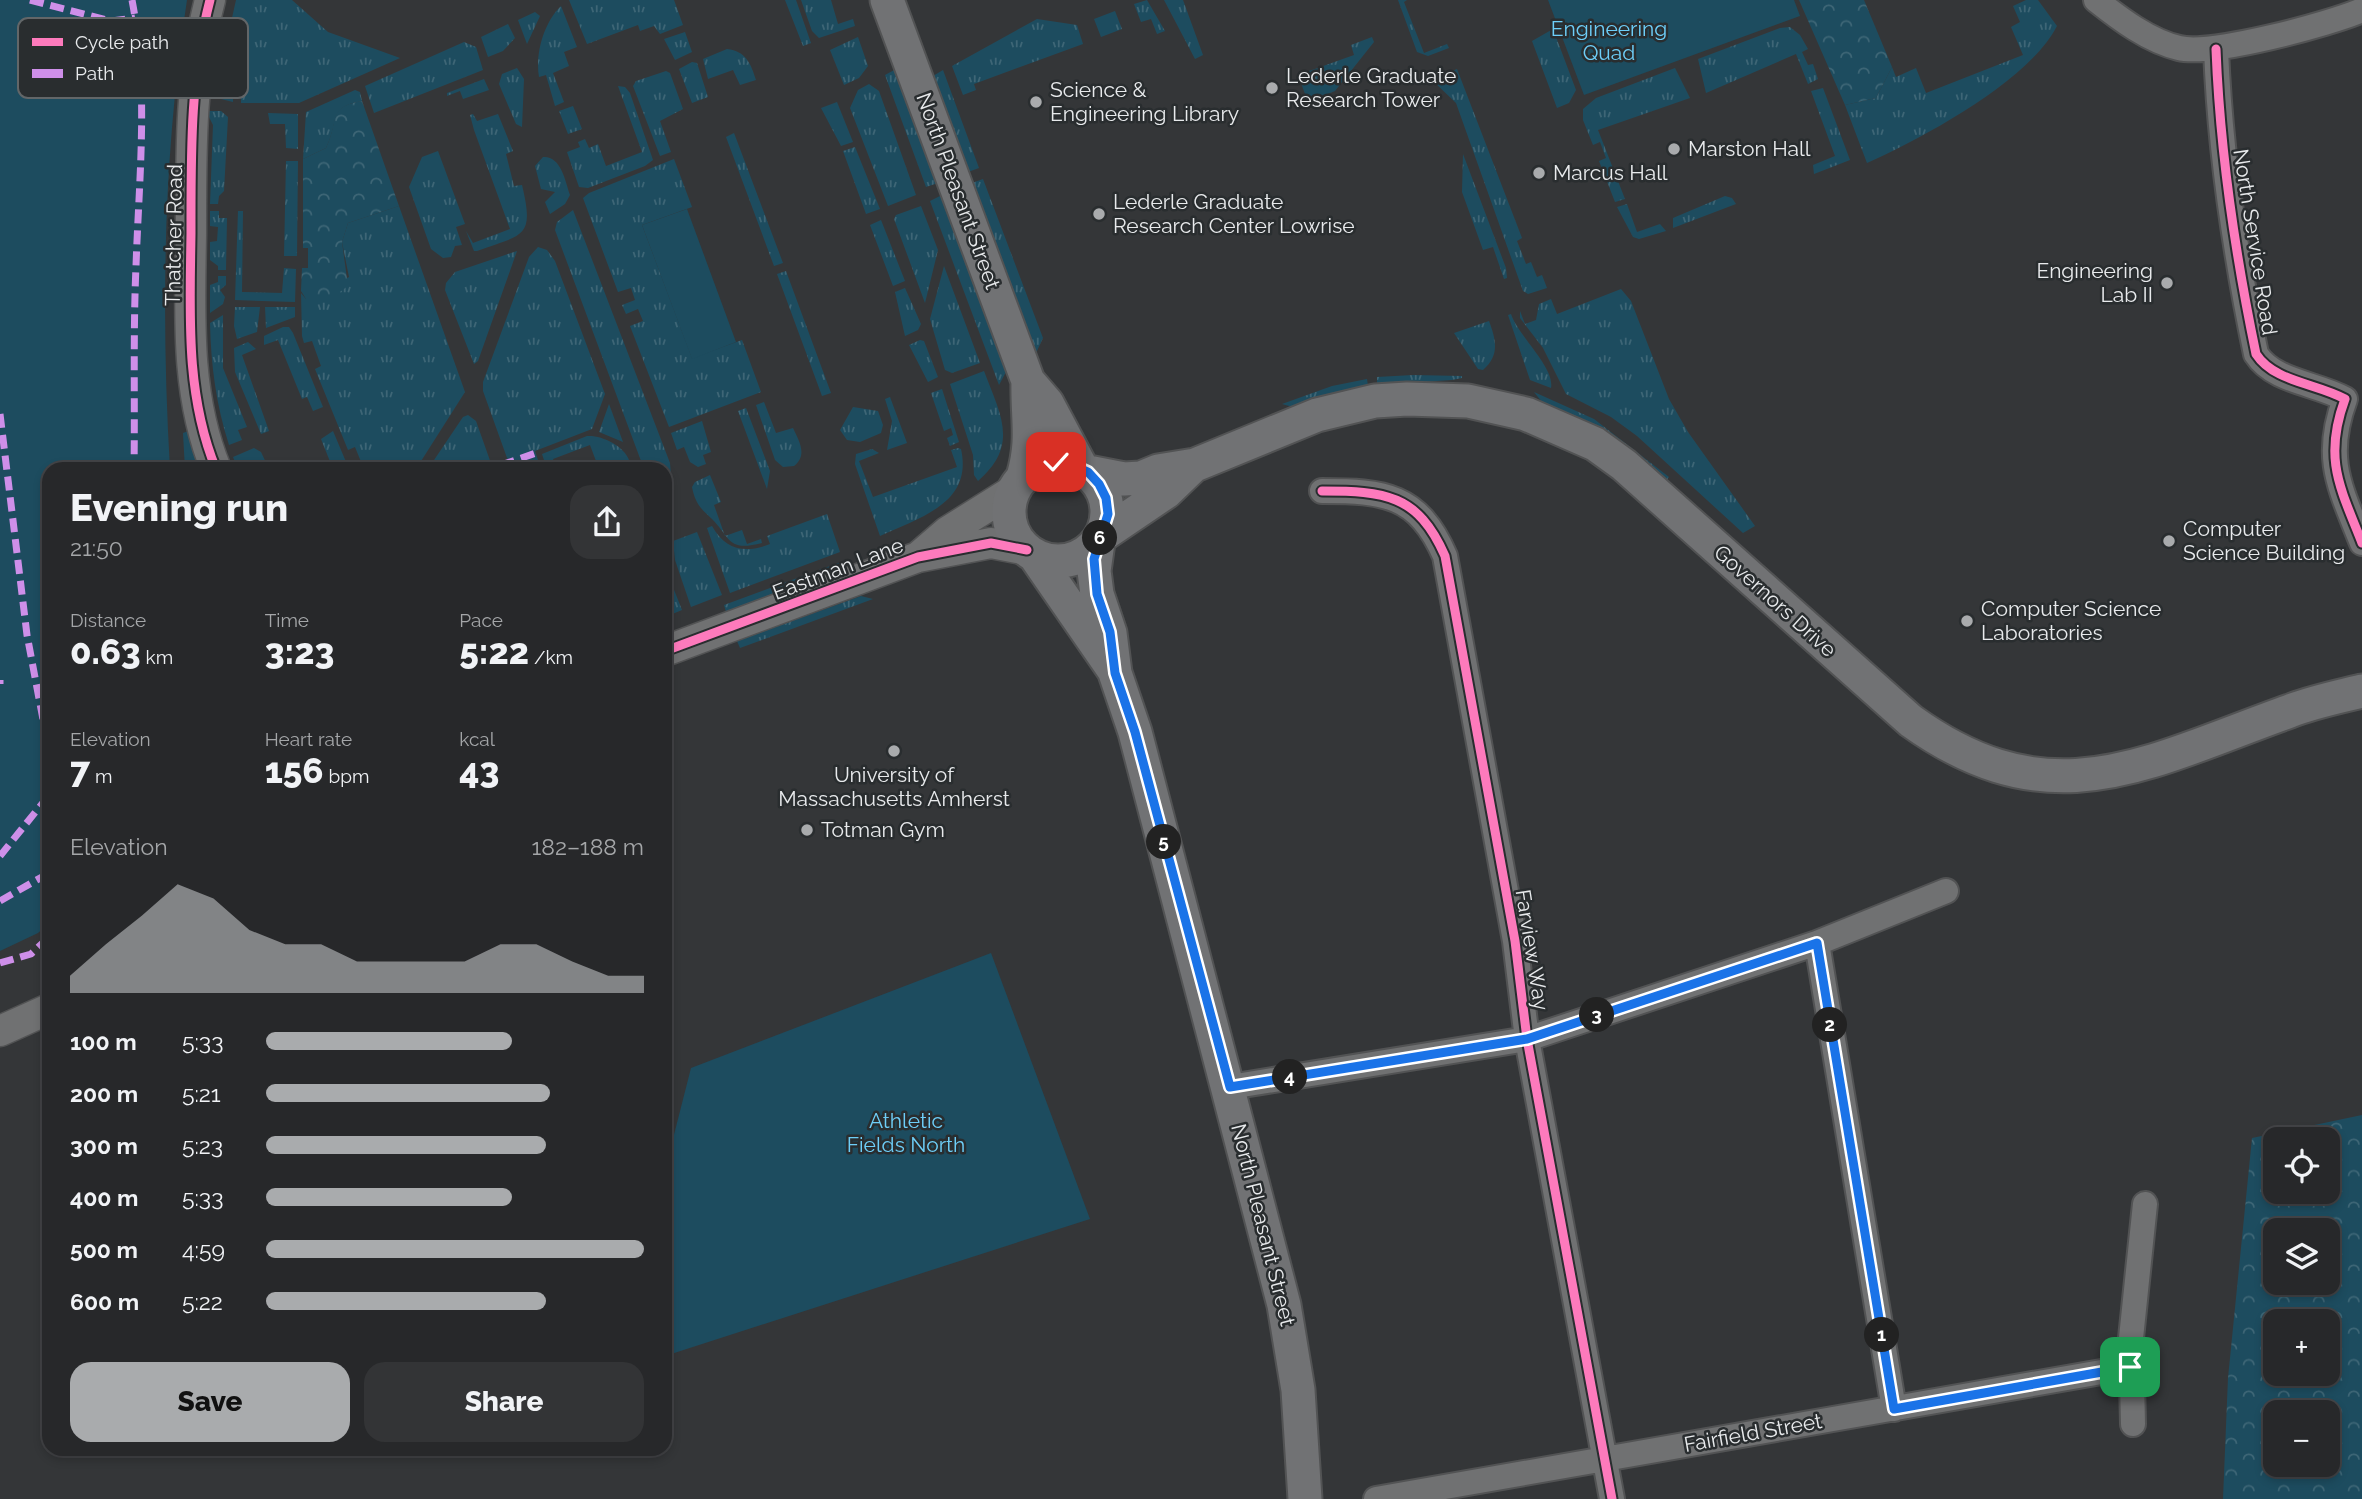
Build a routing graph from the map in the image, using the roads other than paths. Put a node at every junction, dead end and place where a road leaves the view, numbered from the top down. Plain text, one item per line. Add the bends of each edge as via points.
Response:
1 (209, 0) edge
2 (887, 0) edge
3 (2096, 0) edge
4 (2362, 10) edge
5 (206, 18) edge
6 (2216, 49) junction
7 (195, 98) edge
8 (1028, 382) junction
9 (214, 462) edge
10 (1195, 465) junction
11 (1085, 471) junction
12 (1018, 484) junction
13 (1322, 491) dead end
14 (1100, 539) junction
15 (2362, 543) edge
16 (1031, 553) junction
17 (918, 557) junction
18 (672, 648) edge
19 (1115, 673) junction
20 (2362, 691) edge
21 (1946, 891) dead end
22 (1817, 943) junction
23 (42, 1012) edge
24 (0, 1031) edge
25 (1527, 1039) junction
26 (1230, 1087) junction
27 (2145, 1204) dead end
28 (2130, 1367) junction
29 (1894, 1409) junction
30 (2133, 1424) dead end
31 (1604, 1459) junction
32 (1305, 1499) edge
33 (1376, 1499) edge
34 (1612, 1499) edge

1 - 5 street, Thatcher Road
2 - 8 main road, North Pleasant Street
3 - 6 street via 2169,46
4 - 6 street
6 - 15 street, North Service Road via 2232,234 2256,354 2275,374 2346,399 2332,445
7 - 9 street, Thatcher Road via 190,301 196,398
8 - 11 main road, North Pleasant Street via 1047,403
8 - 12 main road, North Pleasant Street via 1032,439
10 - 11 main road, Governors Drive via 1124,479
10 - 14 main road, Governors Drive
10 - 20 main road, Governors Drive via 1317,415 1375,401 1468,401 1527,414 1595,444 1624,464 1911,721 1964,754 2020,771 2075,776 2140,767 2293,709
11 - 12 main road via 1056,462 1043,465
11 - 14 main road via 1106,498 1108,514
12 - 16 main road via 1009,506 1010,523 1016,538
12 - 17 street, Eastman Lane
13 - 25 street, Farview Way via 1361,491 1411,508 1433,528 1445,556 1515,941
14 - 16 main road via 1072,559 1060,561
14 - 19 main road, North Pleasant Street via 1094,571
16 - 17 street, Eastman Lane via 991,543
16 - 19 main road, North Pleasant Street
17 - 18 street, Eastman Lane
19 - 26 main road, North Pleasant Street
21 - 22 street
22 - 25 street
22 - 29 street
23 - 24 street
25 - 26 street
25 - 31 street, Farview Way
26 - 32 main road, North Pleasant Street via 1292,1344
27 - 28 street
28 - 29 street, Fairfield Street
28 - 30 street
29 - 31 street, Fairfield Street
31 - 33 street, Fairfield Street
31 - 34 street, Farview Way

